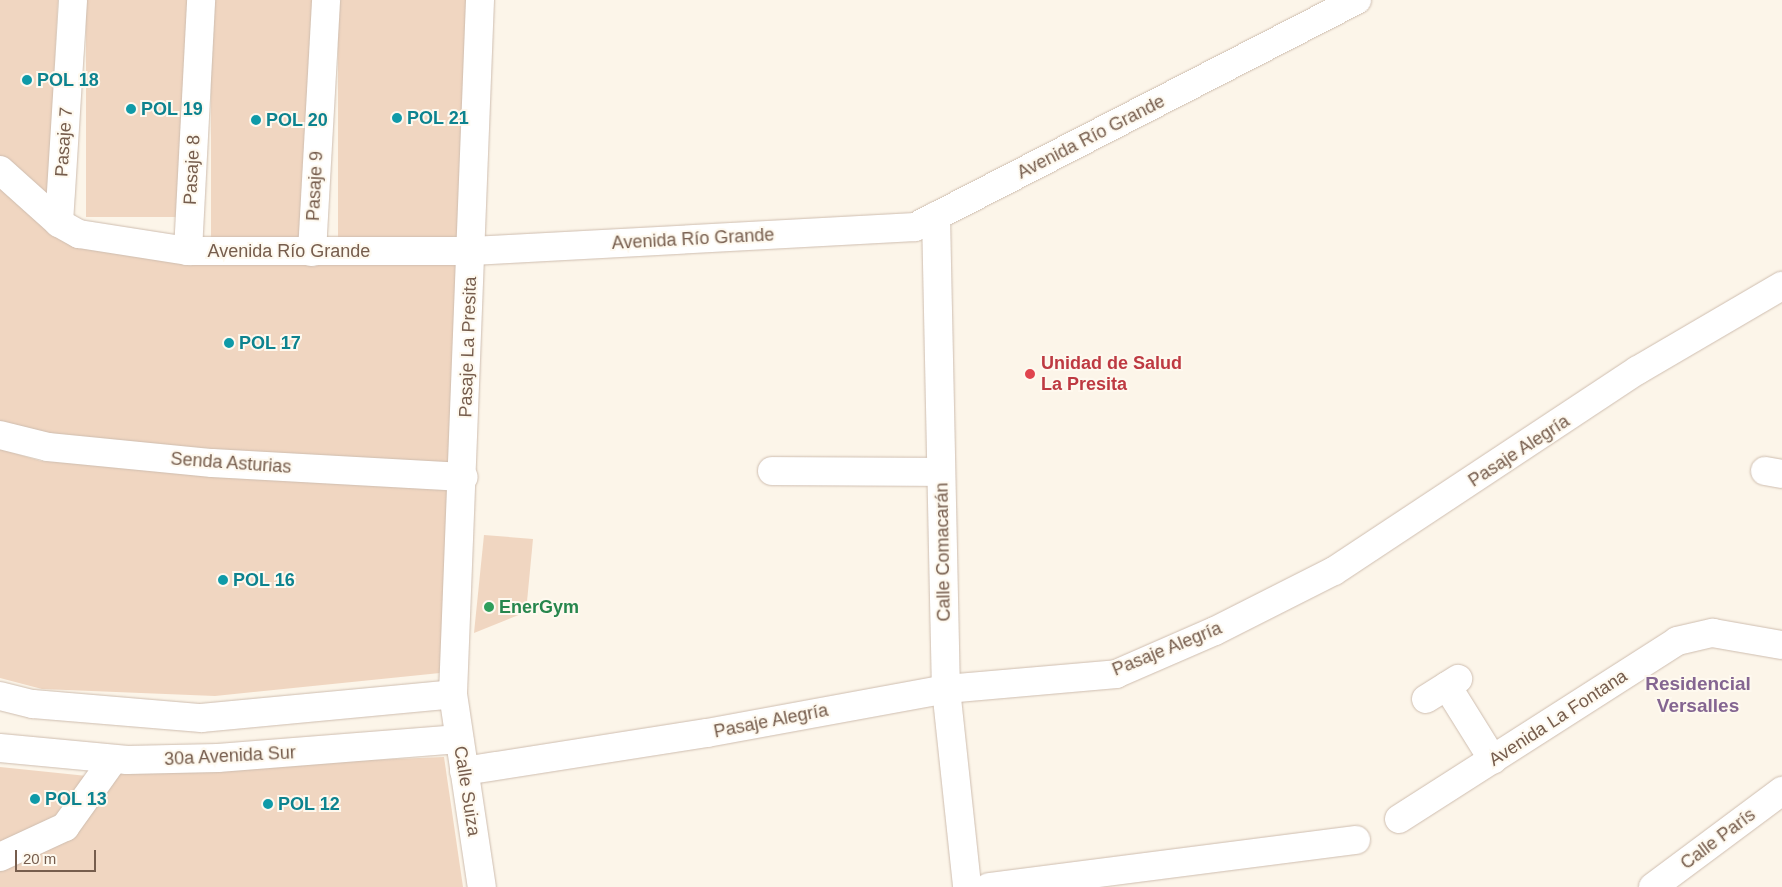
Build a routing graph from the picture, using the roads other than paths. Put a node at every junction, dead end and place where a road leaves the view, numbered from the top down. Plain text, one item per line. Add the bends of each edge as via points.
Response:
1 (73, 0) edge
2 (201, 0) edge
3 (326, 0) edge
4 (480, 0) edge
5 (1356, 0) edge
6 (0, 170) edge
7 (936, 216) junction
8 (59, 223) junction
9 (188, 251) junction
10 (472, 251) junction
11 (312, 252) junction
12 (1782, 286) edge
13 (0, 435) edge
14 (772, 471) dead end
15 (941, 472) junction
16 (464, 477) junction
17 (1782, 645) edge
18 (1444, 688) dead end
19 (946, 689) junction
20 (453, 694) junction
21 (0, 696) edge
22 (459, 739) junction
23 (0, 748) edge
24 (113, 760) junction
25 (1493, 760) junction
26 (464, 771) junction
27 (1782, 791) edge
28 (1399, 820) dead end
29 (1356, 840) dead end
30 (0, 857) edge
31 (482, 887) edge
32 (967, 887) edge
33 (989, 887) edge
34 (1654, 887) edge

1 - 8 street, Pasaje 7
2 - 9 street, Pasaje 8
3 - 11 street, Pasaje 9
4 - 10 street, Pasaje La Presita
5 - 7 street, Avenida Río Grande
6 - 8 street, Avenida Río Grande
7 - 10 street, Avenida Río Grande via 915,227
7 - 15 street, Calle Comacarán
8 - 9 street, Avenida Río Grande via 79,234
9 - 11 street, Avenida Río Grande
10 - 11 street, Avenida Río Grande
10 - 16 street, Pasaje La Presita
12 - 19 street, Pasaje Alegría via 1638,370 1334,571 1215,631 1116,674
13 - 16 street, Senda Asturias via 48,447 212,464
14 - 15 street
15 - 19 street, Calle Comacarán
16 - 20 street, Pasaje La Presita
17 - 25 street, Avenida La Fontana via 1713,633 1677,641
18 - 25 street
19 - 26 street, Pasaje Alegría via 707,733
19 - 32 street, Calle Comacarán
20 - 21 street via 201,718 33,704
20 - 22 street, Calle Suiza
22 - 24 street, 30a Avenida Sur via 218,758
22 - 26 street, Calle Suiza
23 - 24 street, 30a Avenida Sur
24 - 30 street via 64,827
25 - 28 street, Avenida La Fontana
26 - 31 street, Calle Suiza
27 - 34 street, Calle París
29 - 33 street

